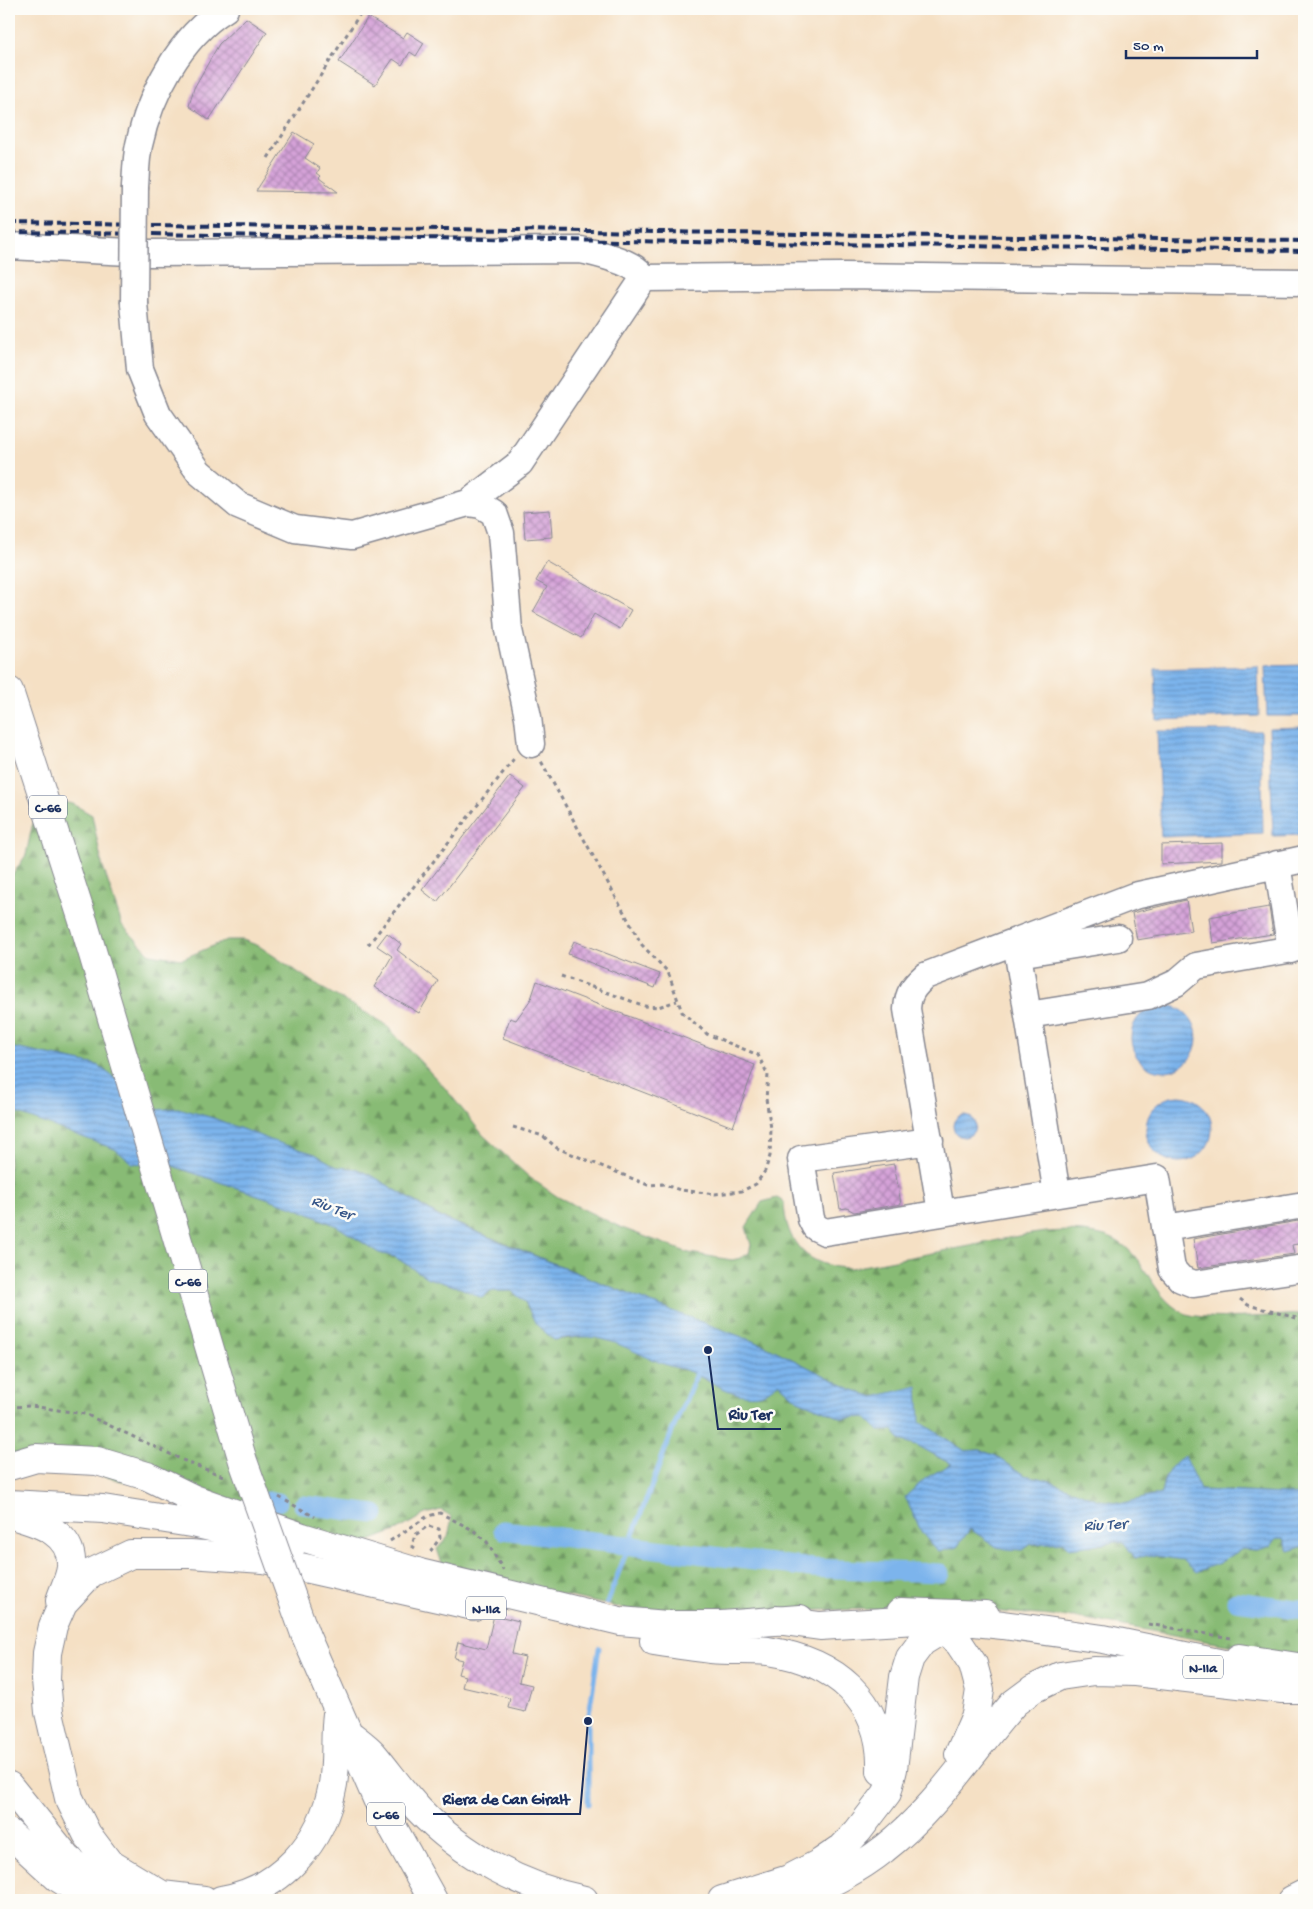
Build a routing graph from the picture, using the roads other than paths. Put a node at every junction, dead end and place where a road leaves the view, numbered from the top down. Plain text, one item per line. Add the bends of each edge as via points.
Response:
1 (225, 9) edge
2 (9, 246) edge
3 (644, 278) junction
4 (1304, 282) edge
5 (468, 503) junction
6 (9, 691) edge
7 (531, 744) road end
8 (1304, 859) edge
9 (1277, 864) junction
10 (1118, 938) dead end
11 (1017, 948) junction
12 (1297, 949) edge
13 (1028, 1015) junction
14 (930, 1141) junction
15 (1056, 1194) junction
16 (1304, 1205) edge
17 (941, 1212) junction
18 (1165, 1228) junction
19 (1304, 1268) edge
20 (12, 1465) edge
21 (9, 1504) edge
22 (9, 1514) edge
23 (9, 1522) edge
24 (39, 1523) junction
25 (264, 1559) junction
26 (423, 1563) junction
27 (776, 1620) junction
28 (53, 1626) junction
29 (943, 1629) junction
30 (654, 1641) junction
31 (1263, 1663) junction
32 (1304, 1668) edge
33 (1304, 1685) edge
34 (1304, 1689) edge
35 (342, 1721) junction
36 (9, 1786) edge
37 (937, 1798) junction
38 (858, 1832) junction
39 (9, 1833) edge
40 (1304, 1894) edge
41 (94, 1900) edge
42 (123, 1900) edge
43 (204, 1900) edge
44 (221, 1900) edge
45 (433, 1900) edge
46 (584, 1900) edge
47 (722, 1900) edge
48 (794, 1900) edge
49 (1292, 1900) edge

1 - 5 street, bridge via 210,18 181,48 159,87 139,145 135,186 134,303 140,369 158,414 199,472 238,505 295,529 352,536
2 - 3 street via 150,253 581,250 606,255 636,269
3 - 4 street via 833,276
3 - 5 street via 520,463
5 - 7 street via 494,512 501,533 509,630
6 - 35 main road, C-66, bridge via 84,924 243,1461 305,1634
8 - 9 street
9 - 11 street via 1134,896
9 - 12 street
10 - 11 street
11 - 13 street
11 - 14 street via 925,976 913,986 908,997 907,1009
12 - 13 street via 1196,966 1176,983 1148,996
13 - 15 street
14 - 17 street
14 - 17 street via 801,1159 811,1219 815,1227 825,1232
15 - 17 street
15 - 18 street via 1157,1178
16 - 18 street
18 - 19 street via 1172,1269 1181,1279 1194,1284
20 - 26 main road via 36,1458 97,1461 147,1476 194,1499 302,1537
21 - 26 main road, N-IIa via 103,1510
22 - 24 main road
23 - 24 main road, N-IIa
24 - 25 main road, N-IIa via 142,1534
24 - 28 main road via 60,1535 68,1549 71,1567
25 - 28 main road via 132,1554 91,1572 63,1603
25 - 30 main road, N-IIa via 571,1628
26 - 27 main road, N-IIa via 451,1581 620,1621 712,1625
27 - 29 main road via 820,1626 916,1620
27 - 31 main road, N-IIa via 898,1612 997,1616 1103,1630
28 - 43 main road via 47,1653 49,1712 69,1798 86,1834 109,1862 162,1895
29 - 30 main road, N-IIa via 891,1629 716,1642
29 - 31 main road via 965,1622 1003,1625 1103,1639 1228,1665
29 - 33 main road, N-IIa via 1103,1647
29 - 37 main road via 959,1642 973,1664 980,1690 976,1715
29 - 38 main road via 922,1642 910,1658 904,1677 888,1793
30 - 38 main road via 791,1656 846,1683 860,1696 878,1732 882,1753 881,1782 875,1804
31 - 32 main road, N-IIa
34 - 37 main road via 1282,1690 1135,1672 1094,1671 1060,1676 1014,1703
35 - 44 main road via 327,1808 314,1838 297,1861 277,1878 242,1897
35 - 45 main road, C-66 via 377,1799
35 - 46 main road via 421,1812 469,1852 529,1884
36 - 42 main road via 68,1859
37 - 48 main road via 884,1850
38 - 47 main road via 842,1848 789,1879
39 - 41 main road via 57,1877
40 - 49 main road

